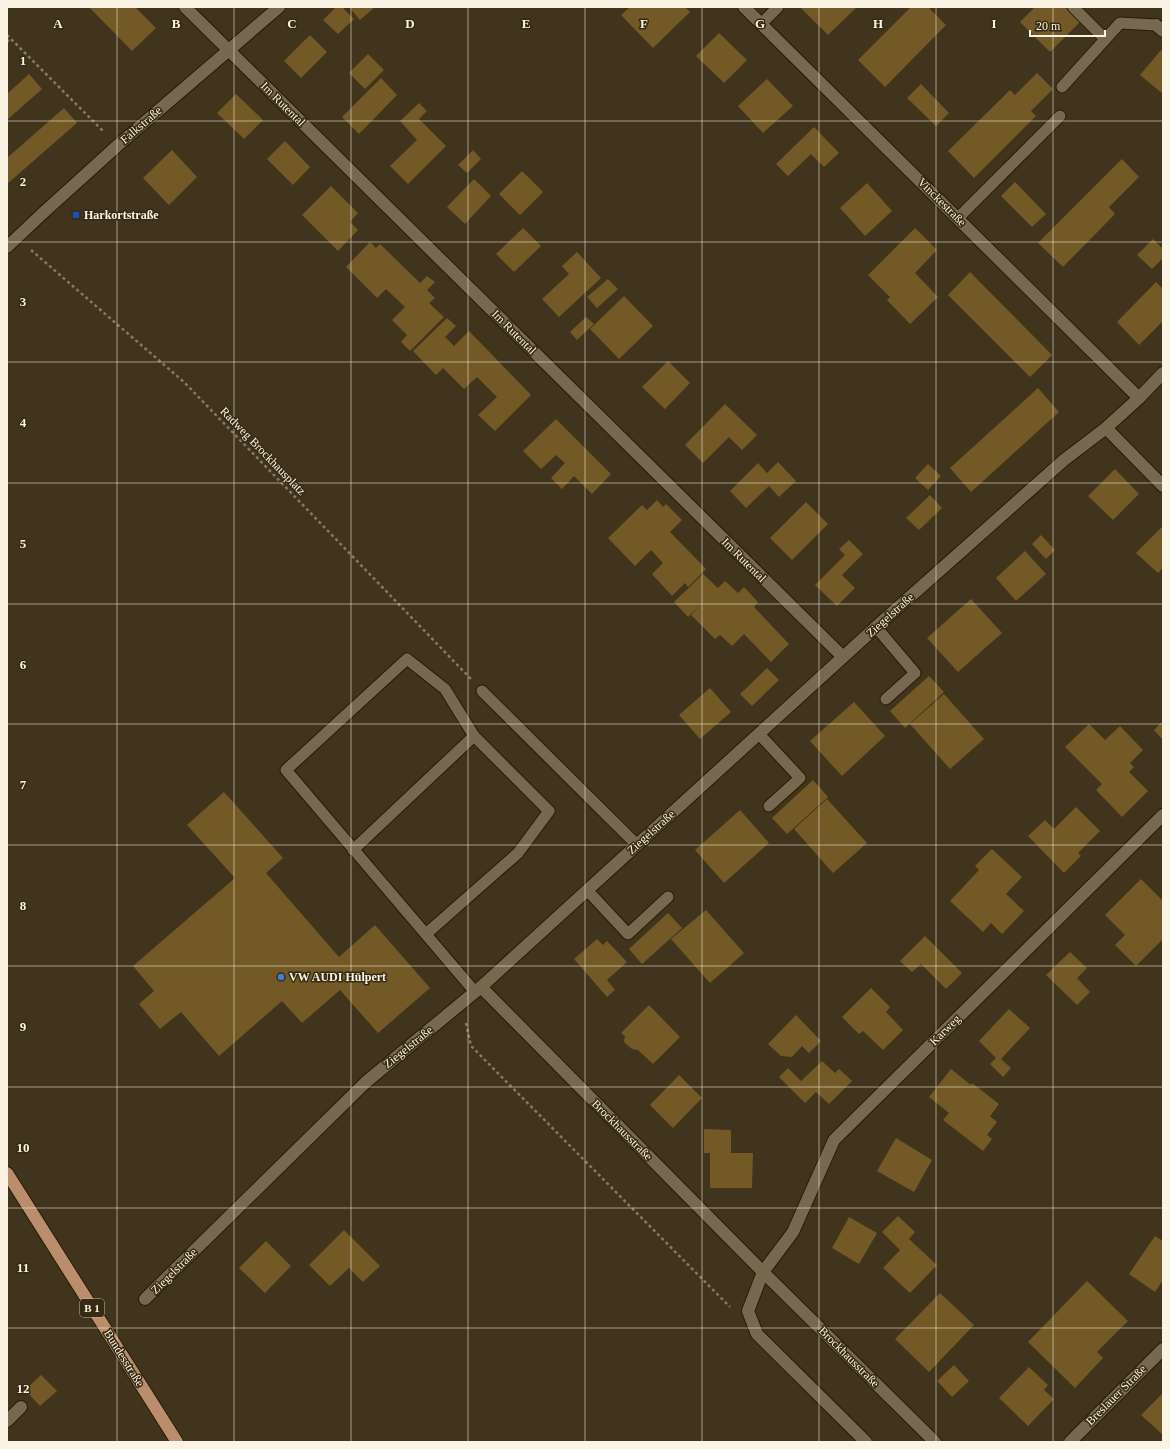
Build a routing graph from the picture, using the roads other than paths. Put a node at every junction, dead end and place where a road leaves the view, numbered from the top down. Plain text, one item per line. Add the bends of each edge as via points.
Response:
1 (185, 7) edge
2 (279, 7) edge
3 (744, 7) edge
4 (778, 7) edge
5 (1074, 7) edge
6 (762, 24) junction
7 (1159, 28) edge
8 (1105, 39) junction
9 (229, 50) junction
10 (1062, 87) dead end
11 (1060, 116) dead end
12 (958, 218) junction
13 (7, 248) edge
14 (1163, 373) edge
15 (1139, 398) junction
16 (1106, 428) junction
17 (1163, 486) edge
18 (876, 627) junction
19 (843, 657) junction
20 (482, 690) road end
21 (886, 699) dead end
22 (759, 734) junction
23 (474, 736) junction
24 (770, 806) dead end
25 (1163, 815) edge
26 (637, 845) junction
27 (353, 850) junction
28 (587, 890) junction
29 (668, 897) dead end
30 (426, 934) junction
31 (478, 989) junction
32 (7, 1173) edge
33 (763, 1272) junction
34 (145, 1299) dead end
35 (1163, 1349) edge
36 (22, 1407) dead end
37 (7, 1421) edge
38 (177, 1442) edge
39 (866, 1442) edge
40 (935, 1442) edge
41 (1070, 1442) edge

1 - 9 street, Im Rutental
2 - 9 street, Falkstraße
3 - 6 street, Vinckestraße
4 - 6 lane
5 - 8 lane
6 - 12 street, Vinckestraße
7 - 8 lane via 1120,23
8 - 10 lane
9 - 13 street, Falkstraße via 117,146
9 - 19 street, Im Rutental
11 - 12 lane
12 - 15 street, Vinckestraße
14 - 15 street, Ziegelstraße
15 - 16 street, Ziegelstraße
16 - 17 street
16 - 18 street, Ziegelstraße via 1064,460
18 - 19 street, Ziegelstraße
18 - 21 lane via 915,673
19 - 22 street, Ziegelstraße
20 - 26 lane
22 - 24 lane via 800,778
22 - 26 street, Ziegelstraße
23 - 27 lane
23 - 27 lane via 445,689 407,659 286,770
23 - 30 lane via 549,811 518,853
25 - 33 street, Karweg via 834,1140 793,1232
26 - 28 street, Ziegelstraße
27 - 30 lane
28 - 29 lane via 628,934
28 - 31 street, Ziegelstraße
30 - 31 lane
31 - 33 street, Brockhausstraße
31 - 34 street, Ziegelstraße via 366,1082
32 - 38 main road, Bundesstraße / B 1
33 - 39 street via 748,1311 757,1334
33 - 40 street, Brockhausstraße
35 - 41 street, Breslauer Straße
36 - 37 street

